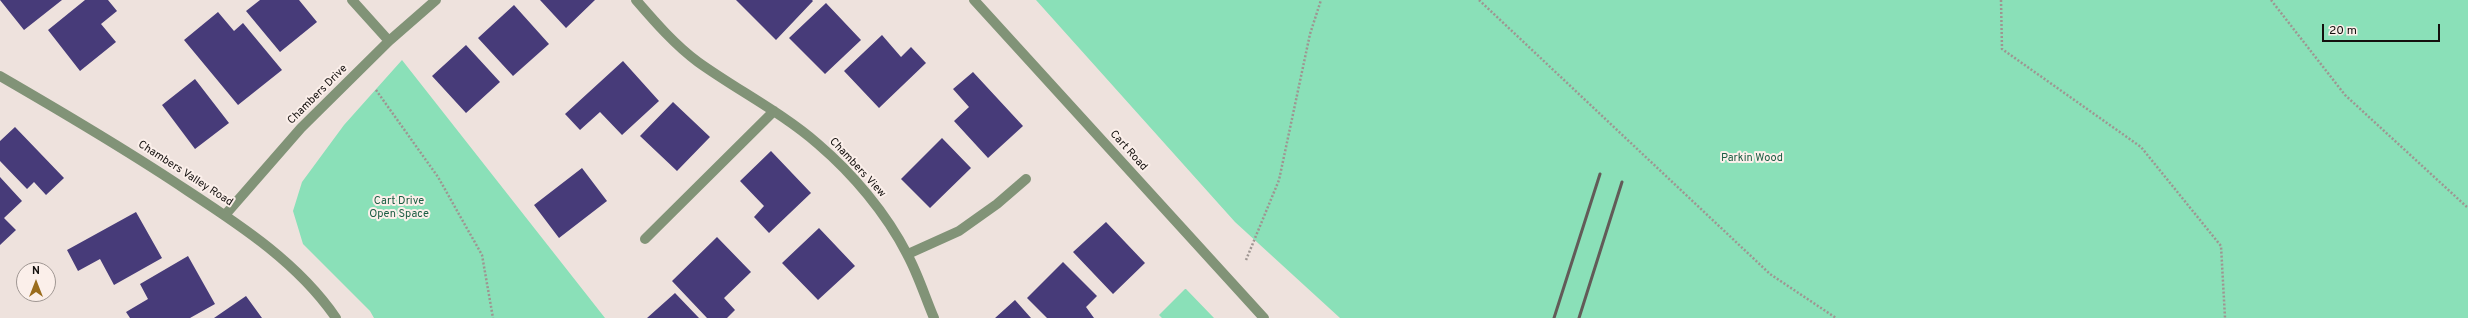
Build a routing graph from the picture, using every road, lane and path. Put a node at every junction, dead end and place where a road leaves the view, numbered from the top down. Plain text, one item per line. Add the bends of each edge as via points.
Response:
1 (352, 0) edge
2 (436, 0) edge
3 (636, 0) edge
4 (974, 0) edge
5 (1320, 0) edge
6 (1479, 0) edge
7 (2000, 0) edge
8 (2271, 0) edge
9 (389, 41) junction
10 (361, 68) junction
11 (0, 76) edge
12 (774, 110) junction
13 (1026, 179) dead end
14 (2468, 208) edge
15 (225, 215) junction
16 (645, 239) dead end
17 (908, 254) junction
18 (1236, 287) junction
19 (336, 318) edge
20 (493, 318) edge
21 (934, 318) edge
22 (1264, 318) edge
23 (1836, 318) edge
24 (2225, 318) edge

1 - 9 street
2 - 9 street, Chambers Drive
3 - 12 street, Chambers View via 661,28 698,61
4 - 18 street, Cart Road
5 - 18 path via 1310,34 1279,180
6 - 23 path via 1770,274
7 - 24 path via 2002,49 2141,147 2221,246
8 - 14 path via 2345,95
9 - 10 street, Chambers Drive
10 - 15 street, Chambers Drive via 301,128
10 - 20 path via 438,177 482,255
11 - 15 street, Chambers Valley Road via 147,163
12 - 16 street
12 - 17 street, Chambers View via 818,144 859,186 886,219
13 - 17 street via 959,231
15 - 19 street, Chambers Valley Road via 282,257
17 - 21 street, Chambers View
18 - 22 street, Cart Road

